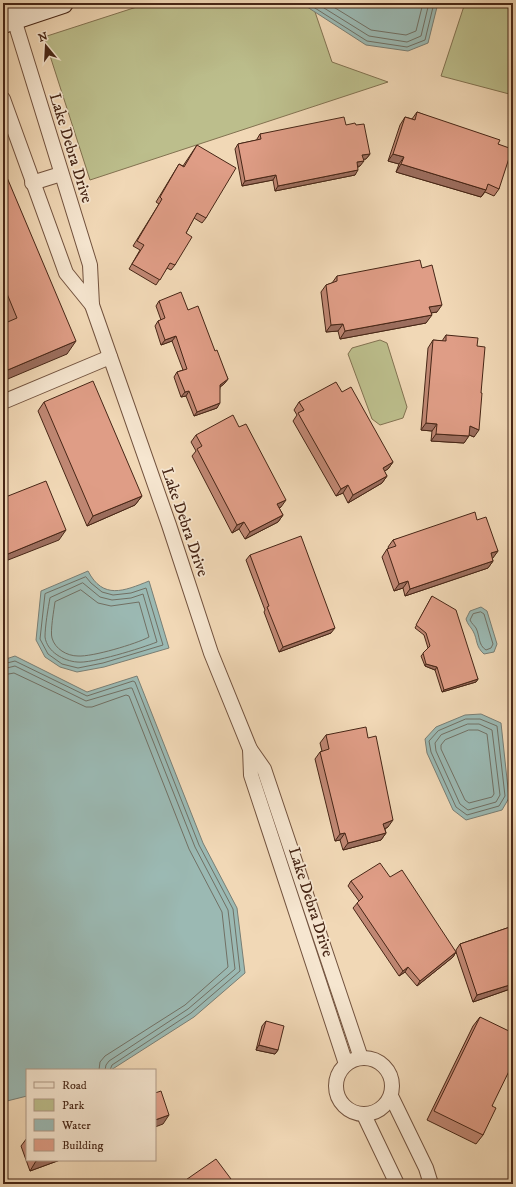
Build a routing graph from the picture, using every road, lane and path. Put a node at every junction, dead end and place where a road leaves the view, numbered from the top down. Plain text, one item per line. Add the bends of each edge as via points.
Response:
1 (63, 3) edge
2 (9, 15) edge
3 (3, 99) edge
4 (61, 174) junction
5 (32, 183) junction
6 (92, 305) junction
7 (110, 357) junction
8 (3, 402) edge
9 (250, 749) junction
10 (361, 1058) junction
11 (346, 1064) junction
12 (391, 1096) junction
13 (364, 1115) junction
14 (397, 1184) edge
15 (431, 1184) edge

1 - 2 street
2 - 4 street, Lake Debra Drive
3 - 5 street, Lake Debra Drive
4 - 5 street
4 - 6 street, Lake Debra Drive via 90,265
5 - 6 street, Lake Debra Drive via 66,273
6 - 7 street, Lake Debra Drive
7 - 8 street
7 - 9 street, Lake Debra Drive via 211,653
9 - 10 street, Lake Debra Drive via 264,769
9 - 11 street, Lake Debra Drive via 251,775
10 - 11 street
10 - 12 street via 379,1062 389,1072 392,1082
11 - 13 street via 337,1077 339,1100 347,1109
12 - 13 street via 379,1111
12 - 15 street via 426,1168
13 - 14 street

